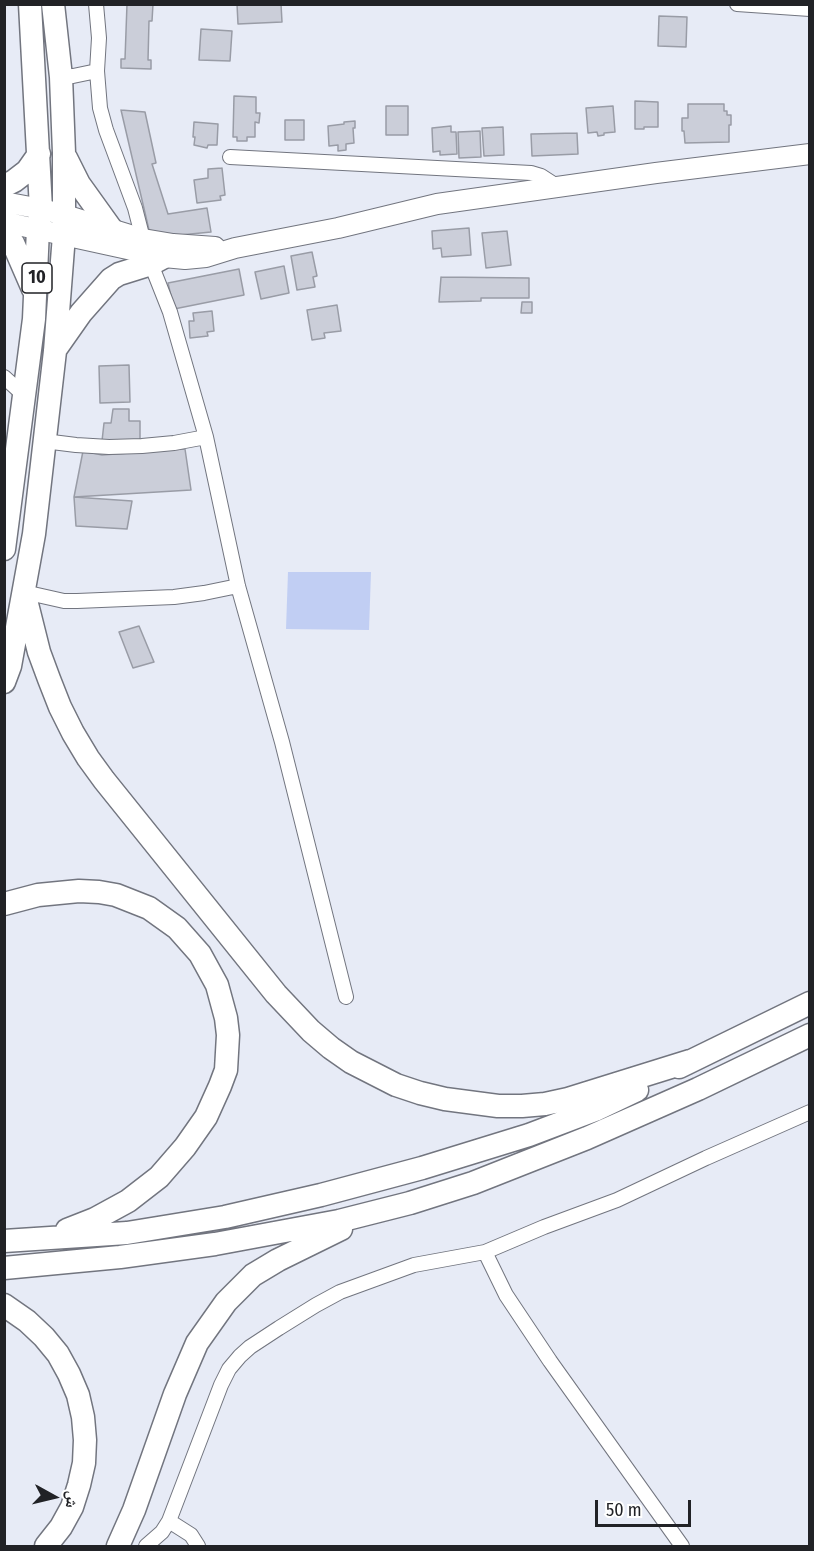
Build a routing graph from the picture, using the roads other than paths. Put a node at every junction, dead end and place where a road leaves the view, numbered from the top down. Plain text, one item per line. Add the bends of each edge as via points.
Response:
1 (30, 4) edge
2 (54, 4) edge
3 (96, 4) edge
4 (737, 4) edge
5 (810, 9) edge
6 (97, 71) junction
7 (61, 76) junction
8 (64, 153) junction
9 (39, 154) junction
10 (810, 154) edge
11 (230, 157) dead end
12 (4, 186) edge
13 (558, 187) junction
14 (4, 202) edge
15 (40, 219) junction
16 (4, 222) edge
17 (65, 225) junction
18 (112, 230) junction
19 (4, 237) edge
20 (143, 239) junction
21 (235, 248) junction
22 (158, 261) junction
23 (36, 295) junction
24 (55, 351) junction
25 (4, 378) edge
26 (25, 396) junction
27 (206, 437) junction
28 (44, 441) junction
29 (4, 549) edge
30 (238, 586) junction
31 (24, 592) junction
32 (4, 682) edge
33 (4, 904) edge
34 (346, 997) dead end
35 (810, 1003) edge
36 (810, 1035) edge
37 (690, 1061) junction
38 (810, 1112) edge
39 (377, 1212) junction
40 (39, 1238) junction
41 (4, 1241) edge
42 (485, 1252) junction
43 (4, 1268) edge
44 (4, 1305) edge
45 (169, 1521) junction
46 (46, 1546) edge
47 (118, 1546) edge
48 (146, 1546) edge
49 (198, 1546) edge
50 (682, 1546) edge

1 - 9 highway, 10
2 - 7 highway, 10
3 - 6 street
4 - 5 street
6 - 7 street
6 - 20 street via 106,130
7 - 8 highway, 10
8 - 17 highway, 10
8 - 18 highway via 79,184
9 - 12 highway via 27,171
9 - 15 highway, 10
10 - 13 main road
11 - 13 street via 531,173
13 - 21 main road via 437,204
14 - 15 main road
15 - 16 main road
15 - 17 main road
15 - 23 highway, 10
17 - 18 main road
17 - 22 main road
17 - 24 highway, 10
18 - 20 main road
19 - 23 highway via 13,243
20 - 21 main road
21 - 22 main road via 206,257
22 - 24 highway via 119,274 105,284
22 - 27 street
23 - 26 highway, 10
24 - 28 highway, 10
25 - 26 street
26 - 29 highway, 10
27 - 28 street via 142,446
27 - 30 street
28 - 31 highway, 10
30 - 31 street via 174,597 77,601
30 - 34 street
31 - 32 highway, 10
31 - 37 highway via 56,698 88,758 276,994 344,1058 373,1075 420,1093 498,1106 568,1099
33 - 40 highway via 38,895 79,891 116,895 149,908 177,928 200,954 217,984 228,1035 226,1070 213,1102 185,1148 159,1177 128,1201 95,1219
35 - 37 highway
36 - 39 highway via 587,1138 473,1183
37 - 40 highway via 628,1095 563,1123 369,1183 179,1225 127,1233
38 - 42 street via 617,1200
39 - 43 highway via 168,1251
39 - 47 highway via 278,1260 253,1275 226,1302 197,1343
40 - 41 highway
42 - 45 street via 414,1265 340,1292 250,1347 220,1384
42 - 50 street via 506,1295 550,1361
44 - 46 highway via 27,1321 58,1354 78,1395 83,1417 84,1462 79,1485 72,1508
45 - 48 street
45 - 49 street via 191,1535

